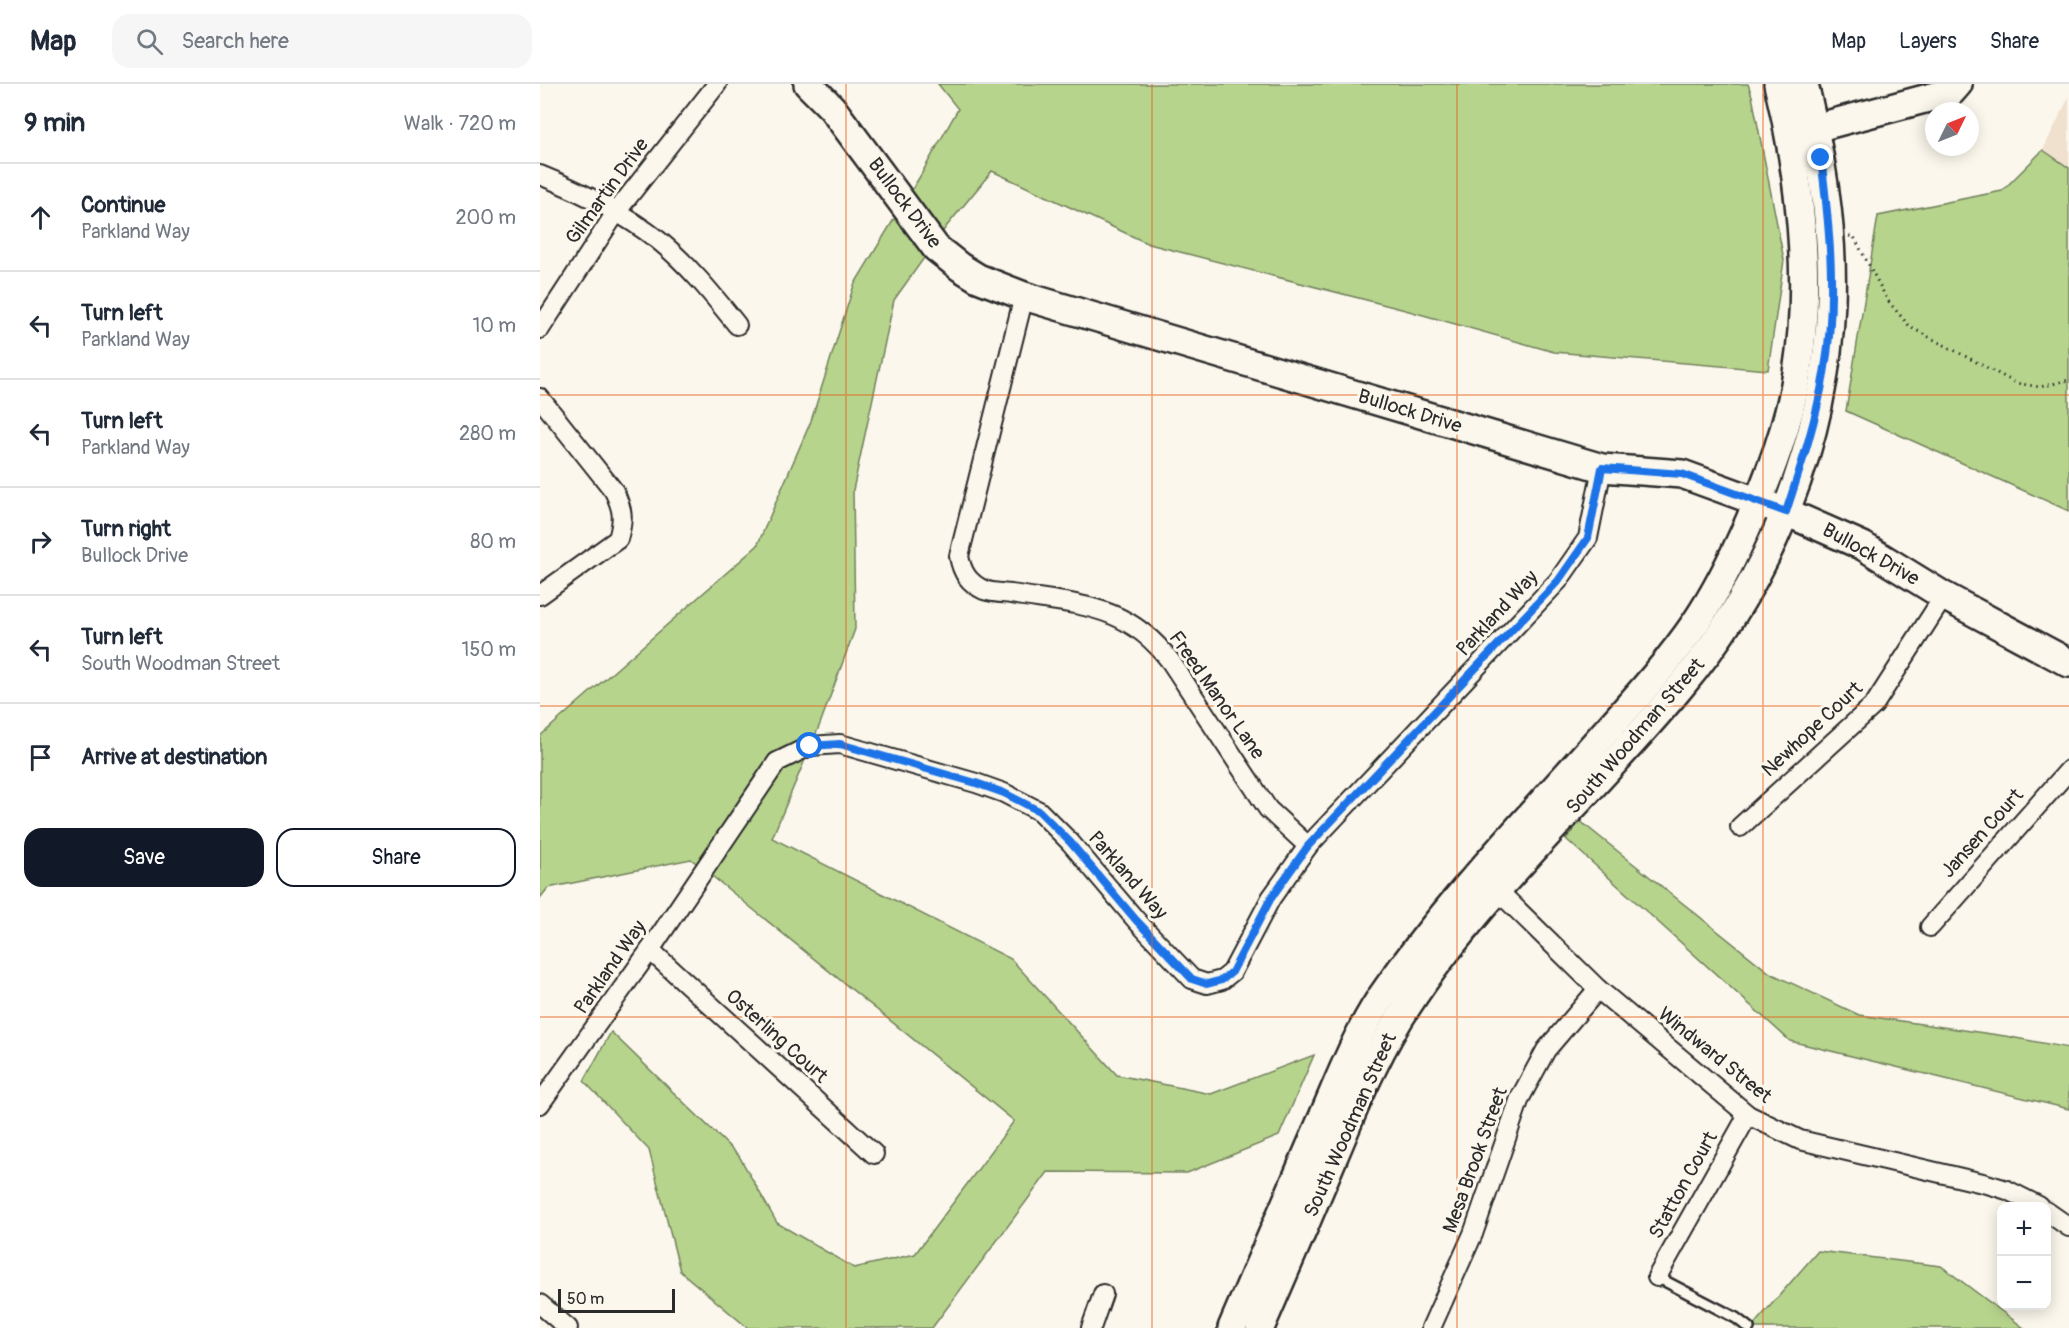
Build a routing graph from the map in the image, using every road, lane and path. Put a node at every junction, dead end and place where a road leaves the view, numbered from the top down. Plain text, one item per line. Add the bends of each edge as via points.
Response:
1 (717, 84) edge
2 (808, 84) edge
3 (1778, 84) edge
4 (1804, 84) edge
5 (1958, 84) edge
6 (1802, 129) junction
7 (540, 176) edge
8 (616, 211) junction
9 (1830, 231) junction
10 (1024, 296) junction
11 (737, 325) dead end
12 (540, 329) edge
13 (2069, 380) edge
14 (540, 398) edge
15 (1602, 468) junction
16 (1759, 501) junction
17 (1786, 512) junction
18 (540, 595) edge
19 (1944, 596) junction
20 (2069, 663) edge
21 (2069, 770) edge
22 (1740, 827) dead end
23 (1308, 846) junction
24 (1489, 882) junction
25 (1930, 927) dead end
26 (650, 950) junction
27 (1598, 988) junction
28 (540, 1104) edge
29 (1748, 1115) junction
30 (874, 1154) dead end
31 (2031, 1202) edge
32 (2051, 1214) edge
33 (2069, 1227) edge
34 (1657, 1277) joint
35 (1103, 1294) dead end
36 (540, 1304) edge
37 (568, 1328) edge
38 (1091, 1328) edge
39 (1232, 1328) edge
40 (1260, 1328) edge
41 (1431, 1328) edge
42 (1749, 1328) edge

1 - 8 street, Gilmartin Drive
2 - 10 main road, Bullock Drive via 832,108 936,248 978,278
3 - 6 main road, South Woodman Street
4 - 6 main road, South Woodman Street
5 - 6 main road via 1951,92
6 - 9 main road, South Woodman Street via 1821,158
6 - 16 main road, South Woodman Street via 1803,314 1797,374 1782,441
7 - 8 street
8 - 11 street via 674,255
8 - 12 street, Gilmartin Drive
9 - 13 path via 1854,237 1888,301 1910,327 2016,383 2040,387
9 - 17 main road, South Woodman Street via 1831,302 1824,373 1809,441
10 - 15 main road, Bullock Drive
10 - 23 street, Freed Manor Lane via 959,556 964,573 984,590 1091,607 1118,616 1141,630 1171,662 1268,809
14 - 18 street via 614,491 622,509 618,539
15 - 16 main road, Bullock Drive via 1682,474
15 - 23 street, Parkland Way via 1588,538 1558,581
16 - 17 main road, Bullock Drive
16 - 24 main road, South Woodman Street via 1735,555 1697,621
17 - 19 main road, Bullock Drive via 1863,546
17 - 24 main road, South Woodman Street via 1754,578 1710,649 1681,686
19 - 20 main road, Bullock Drive
19 - 22 street, Newhope Court via 1874,705
21 - 25 street, Jansen Court
23 - 26 street, Parkland Way via 1271,898 1232,972 1207,984 1192,979 1039,811 976,783 840,744 810,746 777,762
24 - 27 street, Windward Street
24 - 39 main road, South Woodman Street via 1423,939 1391,982 1353,1048
24 - 40 main road, South Woodman Street via 1468,924 1432,970 1378,1056
26 - 28 street, Parkland Way
26 - 30 street, Osterling Court
27 - 29 street, Windward Street
27 - 41 street, Mesa Brook Street via 1546,1050 1520,1098 1473,1234
29 - 31 street, Windward Street via 1800,1140 1987,1184
29 - 34 street, Statton Court
32 - 33 street
34 - 42 lane
35 - 38 street
36 - 37 street

